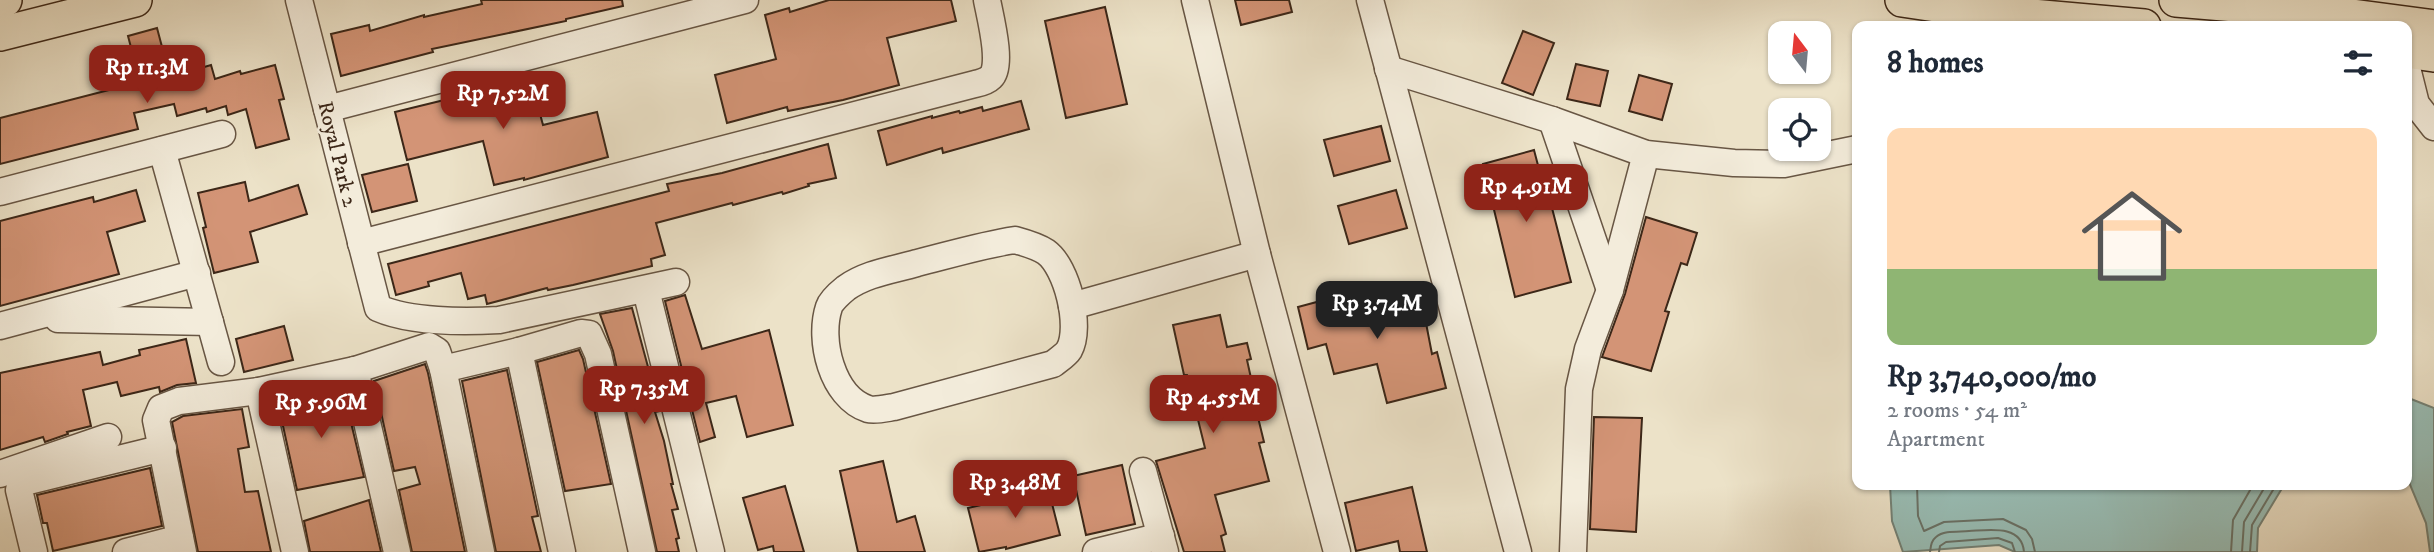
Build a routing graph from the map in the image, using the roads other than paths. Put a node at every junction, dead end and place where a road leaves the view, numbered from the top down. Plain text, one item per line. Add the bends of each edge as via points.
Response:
1 (5, 0) edge
2 (135, 0) edge
3 (299, 0) edge
4 (745, 0) edge
5 (987, 0) edge
6 (1195, 0) edge
7 (1370, 0) edge
8 (1902, 0) edge
9 (2176, 0) edge
10 (0, 1) edge
11 (1976, 12) edge
12 (2084, 21) edge
13 (2389, 21) edge
14 (2412, 24) edge
15 (2434, 27) edge
16 (0, 34) edge
17 (2412, 52) edge
18 (2434, 55) edge
19 (1388, 69) junction
20 (2412, 88) edge
21 (327, 109) junction
22 (1552, 120) junction
23 (2434, 127) edge
24 (222, 134) dead end
25 (162, 150) junction
26 (1852, 150) edge
27 (1646, 154) junction
28 (0, 192) edge
29 (361, 243) junction
30 (1257, 254) junction
31 (197, 273) junction
32 (676, 282) dead end
33 (646, 289) junction
34 (1610, 290) junction
35 (1072, 306) junction
36 (28, 318) junction
37 (210, 322) junction
38 (0, 326) edge
39 (519, 351) junction
40 (221, 362) dead end
41 (441, 364) junction
42 (355, 370) junction
43 (259, 391) junction
44 (108, 438) dead end
45 (163, 448) junction
46 (1143, 471) dead end
47 (0, 474) edge
48 (1163, 544) edge
49 (181, 545) edge
50 (34, 552) edge
51 (126, 552) edge
52 (295, 552) edge
53 (397, 552) edge
54 (481, 552) edge
55 (562, 552) edge
56 (642, 552) edge
57 (711, 552) edge
58 (1096, 552) edge
59 (1336, 552) edge
60 (1518, 552) edge
61 (1573, 552) edge

1 - 10 main road
2 - 16 main road
3 - 21 street, Royal Park 2
4 - 21 street
5 - 29 street via 997,59 990,78 975,85
6 - 30 street
7 - 19 street
8 - 11 main road
9 - 13 main road
11 - 12 main road
14 - 15 main road
17 - 18 main road
19 - 22 street
19 - 60 street
20 - 23 street via 2416,104
21 - 29 street, Royal Park 2
22 - 27 street
22 - 34 street
24 - 25 street
25 - 28 street
25 - 31 street
26 - 27 street via 1784,164
27 - 34 street
29 - 33 street, Royal Park 2 via 378,308 397,314 499,320
30 - 35 street
30 - 59 street
31 - 36 street
31 - 37 street
32 - 33 street
33 - 57 street
34 - 61 street via 1579,389
35 - 35 street via 1074,330 1069,350 1053,364 894,407 870,410 855,401 844,392 829,361 829,306 845,289 865,277 990,244 1016,240 1049,254 1062,271
36 - 37 street
36 - 38 street
37 - 40 street
39 - 41 street
39 - 55 street
39 - 56 street via 586,333 594,341
41 - 42 street via 434,347 429,346
41 - 54 street
42 - 43 street
42 - 53 street
43 - 45 street via 169,403 156,420
43 - 52 street
44 - 47 street
45 - 49 street
45 - 50 street via 21,483
46 - 48 street
48 - 58 street
49 - 51 street

